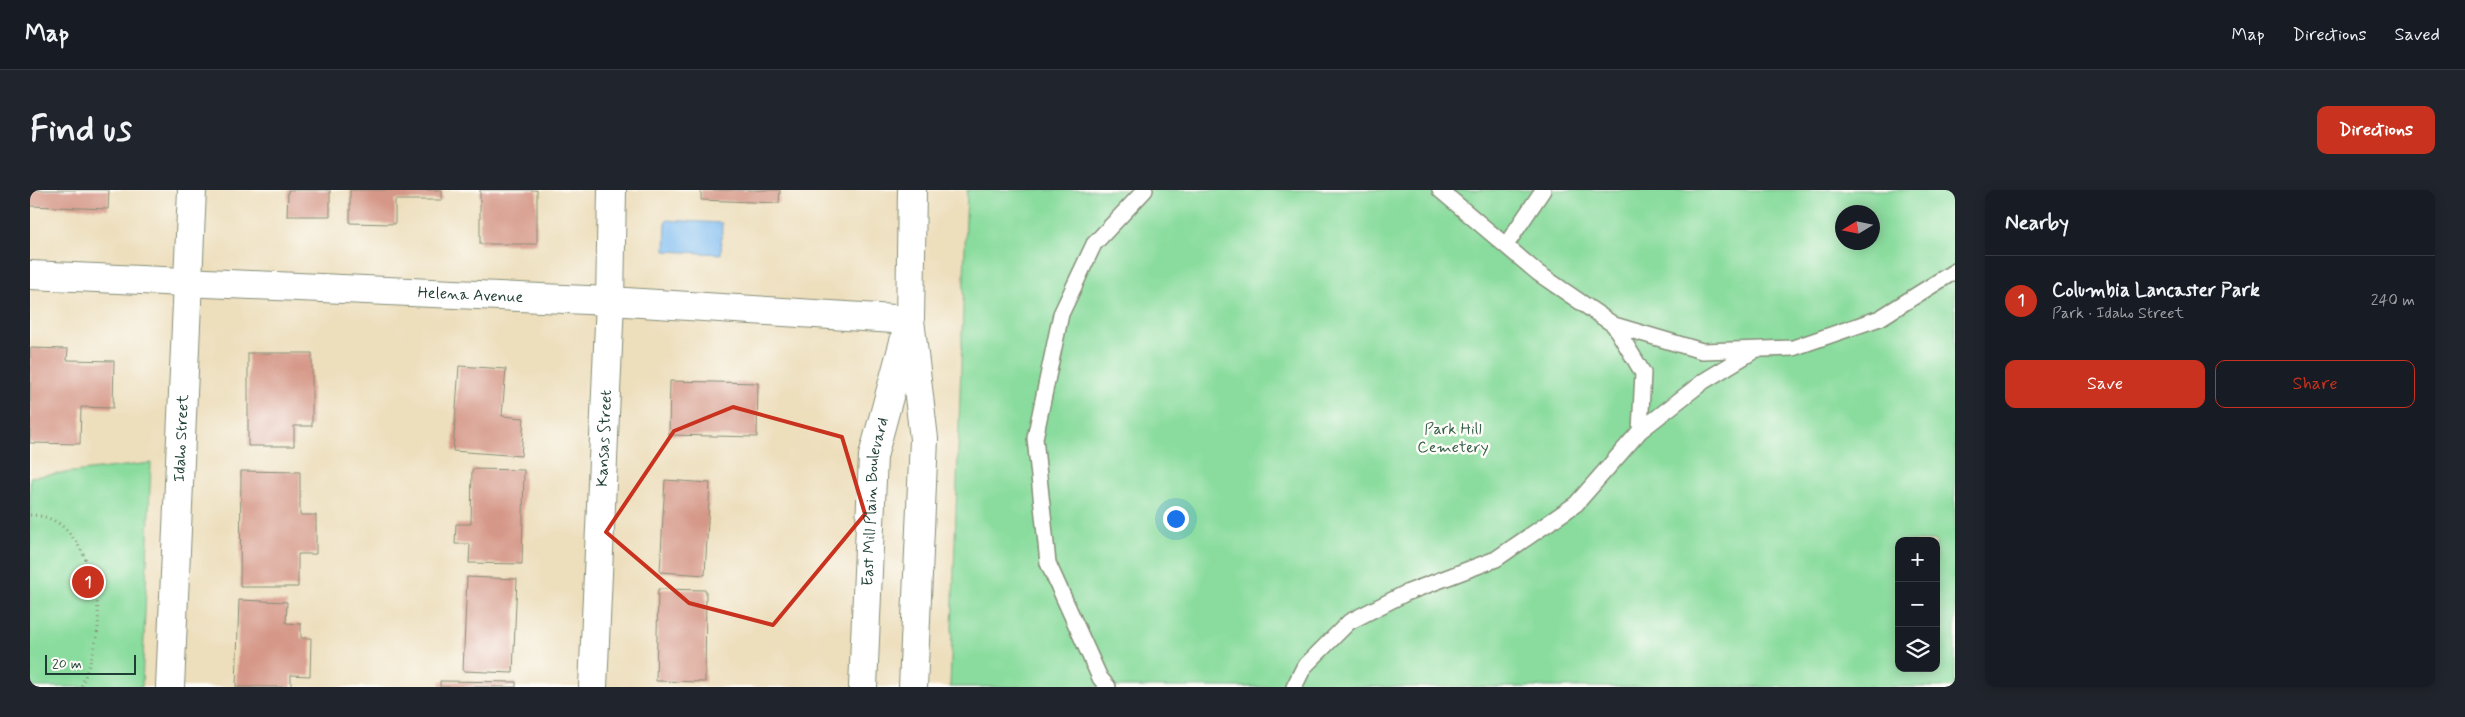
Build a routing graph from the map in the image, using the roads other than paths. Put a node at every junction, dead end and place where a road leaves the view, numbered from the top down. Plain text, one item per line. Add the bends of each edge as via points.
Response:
1 (192, 190) edge
2 (612, 190) edge
3 (912, 190) edge
4 (1145, 190) edge
5 (1440, 190) edge
6 (1543, 190) edge
7 (1506, 246) junction
8 (1955, 272) edge
9 (30, 275) edge
10 (187, 282) junction
11 (610, 301) junction
12 (910, 320) junction
13 (1614, 325) junction
14 (1756, 349) junction
15 (1640, 431) junction
16 (170, 687) edge
17 (593, 687) edge
18 (863, 687) edge
19 (913, 687) edge
20 (1108, 687) edge
21 (1294, 687) edge

1 - 10 street, Idaho Street
2 - 11 street, Kansas Street
3 - 12 street, East Mill Plain Boulevard
4 - 20 lane via 1094,244 1061,314 1035,438 1048,563 1100,678
5 - 7 lane
6 - 7 lane
7 - 13 lane via 1538,273
8 - 14 lane via 1880,318 1793,348
9 - 10 street, Helena Avenue
10 - 11 street, Helena Avenue
10 - 16 street, Idaho Street
11 - 12 street, Helena Avenue
11 - 17 street, Kansas Street
12 - 18 street, East Mill Plain Boulevard via 873,456
12 - 19 street, East Mill Plain Boulevard via 924,439
13 - 14 lane via 1702,350
13 - 15 lane via 1643,374
14 - 15 lane via 1704,381
15 - 21 lane via 1576,504 1496,559 1406,593 1349,622 1304,667

